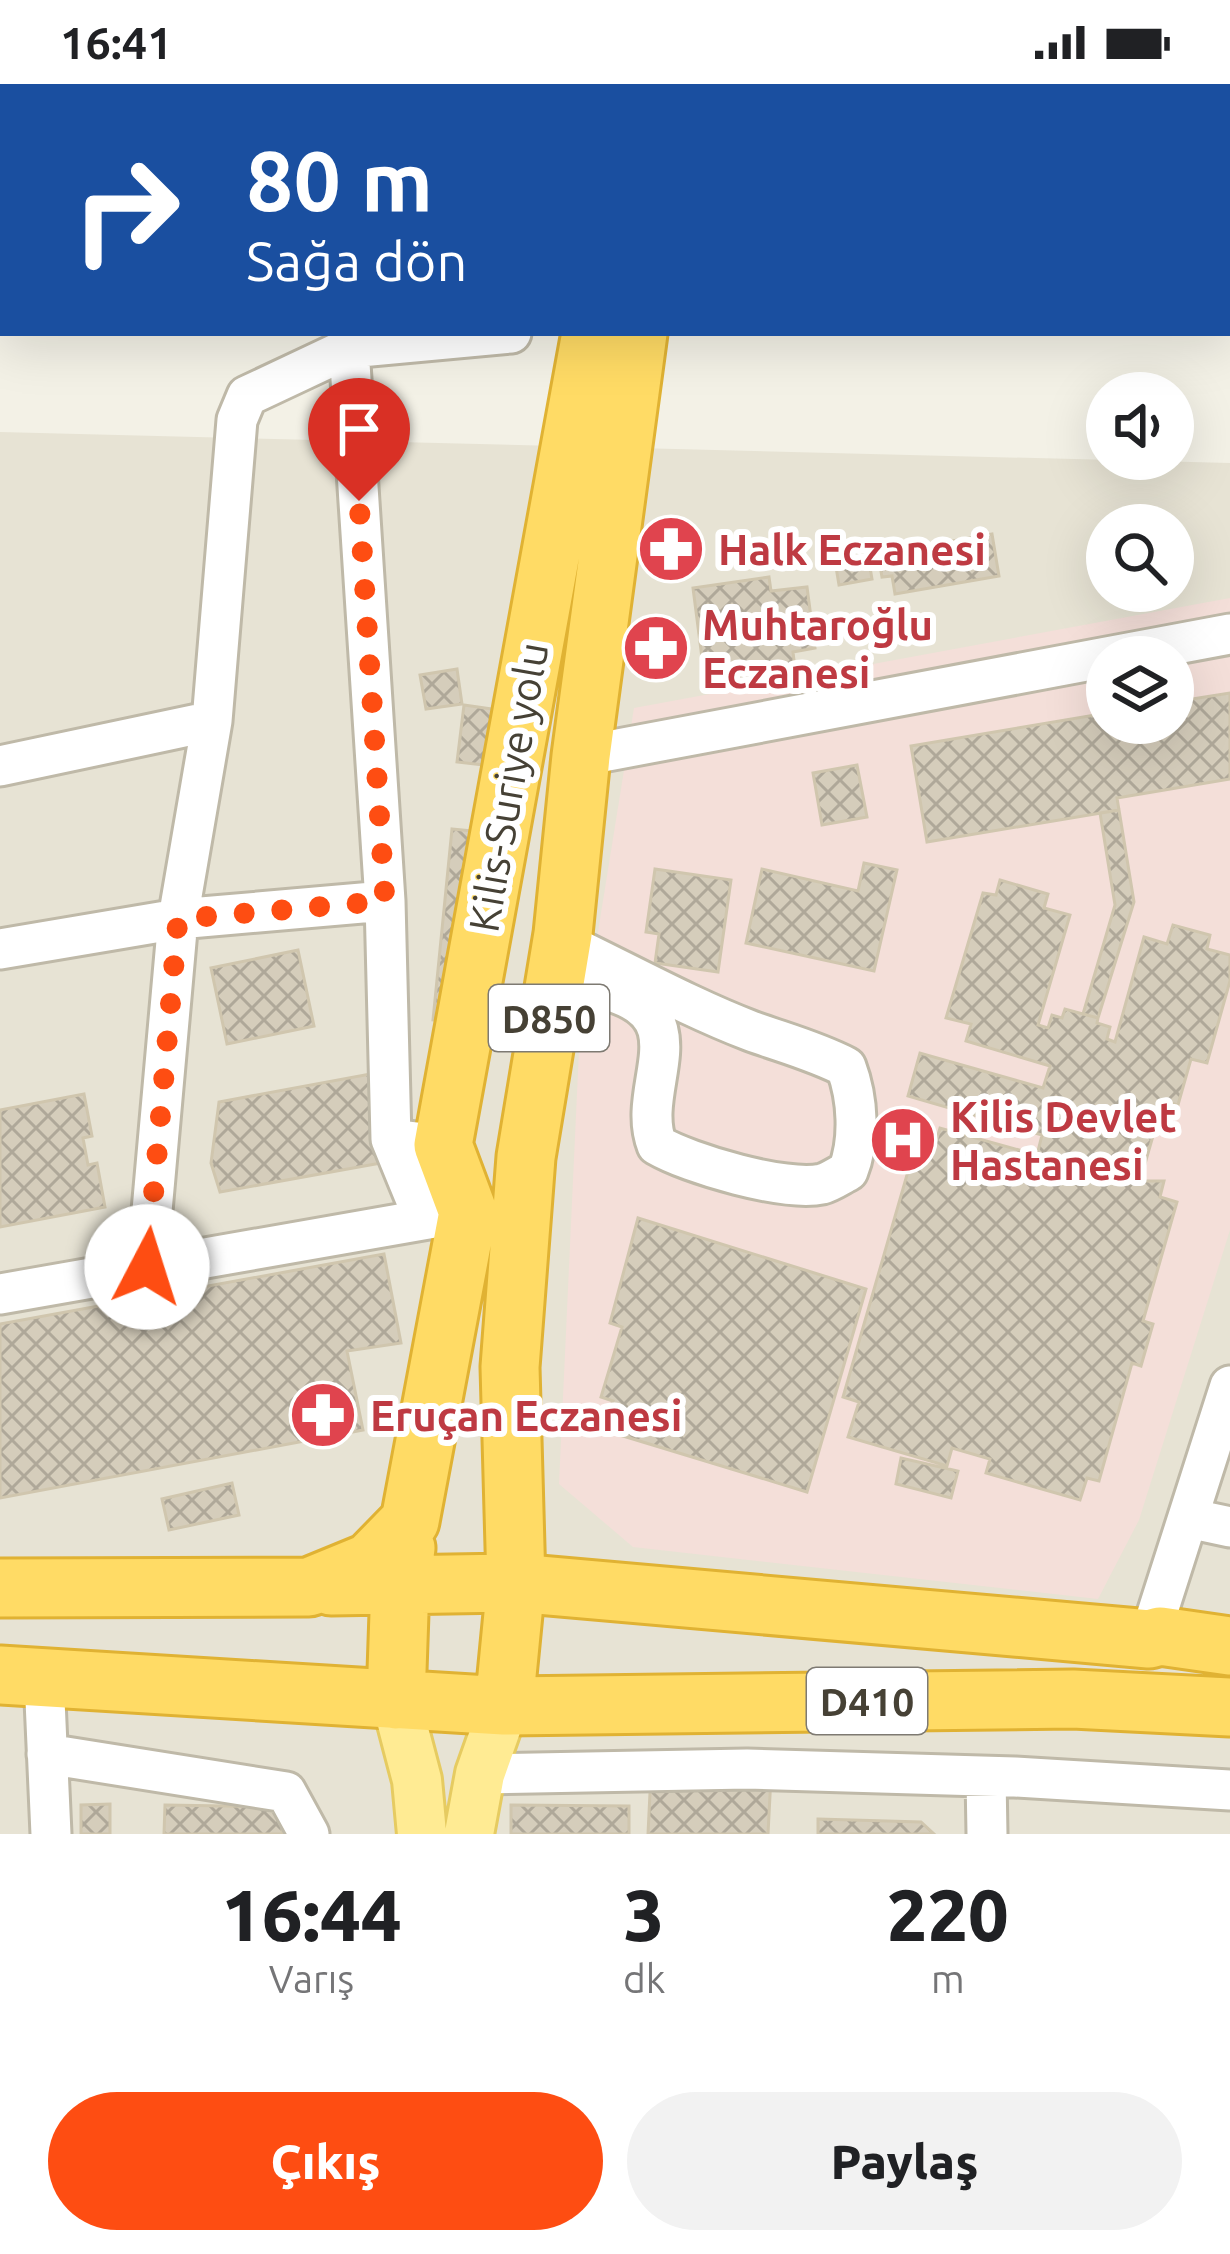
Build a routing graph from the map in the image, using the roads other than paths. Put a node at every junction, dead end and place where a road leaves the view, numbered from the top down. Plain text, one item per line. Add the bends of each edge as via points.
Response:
1 (441, 336) edge
2 (590, 336) edge
3 (638, 336) edge
4 (348, 340) edge
5 (1230, 634) edge
6 (1194, 641) edge
7 (1086, 661) edge
8 (212, 721) junction
9 (580, 756) junction
10 (0, 766) edge
11 (385, 901) junction
12 (178, 919) junction
13 (0, 950) edge
14 (559, 958) junction
15 (417, 1142) junction
16 (446, 1214) junction
17 (147, 1267) junction
18 (0, 1294) edge
19 (1230, 1386) edge
20 (1189, 1518) junction
21 (410, 1520) junction
22 (1230, 1527) edge
23 (516, 1583) junction
24 (400, 1584) junction
25 (309, 1587) junction
26 (0, 1588) edge
27 (1149, 1640) junction
28 (1230, 1646) edge
29 (22, 1676) edge
30 (396, 1700) junction
31 (505, 1706) junction
32 (1230, 1706) edge
33 (47, 1754) junction
34 (481, 1774) junction
35 (986, 1777) junction
36 (1230, 1790) edge
37 (51, 1834) edge
38 (309, 1834) edge
39 (422, 1834) edge
40 (469, 1834) edge
41 (987, 1834) edge

1 - 4 street
2 - 15 highway, Kilis-Suriye yolu / D850
3 - 9 highway, Kilis-Suriye yolu / D850
4 - 8 street via 247,396 237,420
4 - 11 street
5 - 6 street
7 - 9 street
8 - 10 street
8 - 12 street
9 - 14 highway, Kilis-Suriye yolu / D850
11 - 12 street
11 - 15 street
12 - 13 street
12 - 17 street
14 - 14 street via 581,980 652,1014 662,1054 650,1109 657,1145 766,1179 823,1184 848,1171 856,1136 847,1067 575,948
14 - 23 highway, Kilis-Suriye yolu / D850 via 526,1156 512,1343
15 - 16 highway
16 - 17 street
16 - 21 highway
17 - 18 street
19 - 20 street
20 - 22 street
20 - 27 street
21 - 24 highway
21 - 25 highway via 370,1562
23 - 24 highway
23 - 27 highway, D410
23 - 31 highway, Kilis-Suriye yolu / D850
24 - 25 highway
24 - 30 highway
25 - 26 highway
27 - 28 highway, D410
29 - 30 highway
29 - 33 street
30 - 31 highway
30 - 39 main road
31 - 32 highway, D410 via 1073,1699
31 - 34 main road
33 - 37 street
33 - 38 street via 286,1792
34 - 35 street via 747,1769
34 - 40 main road
35 - 36 street
35 - 41 street

